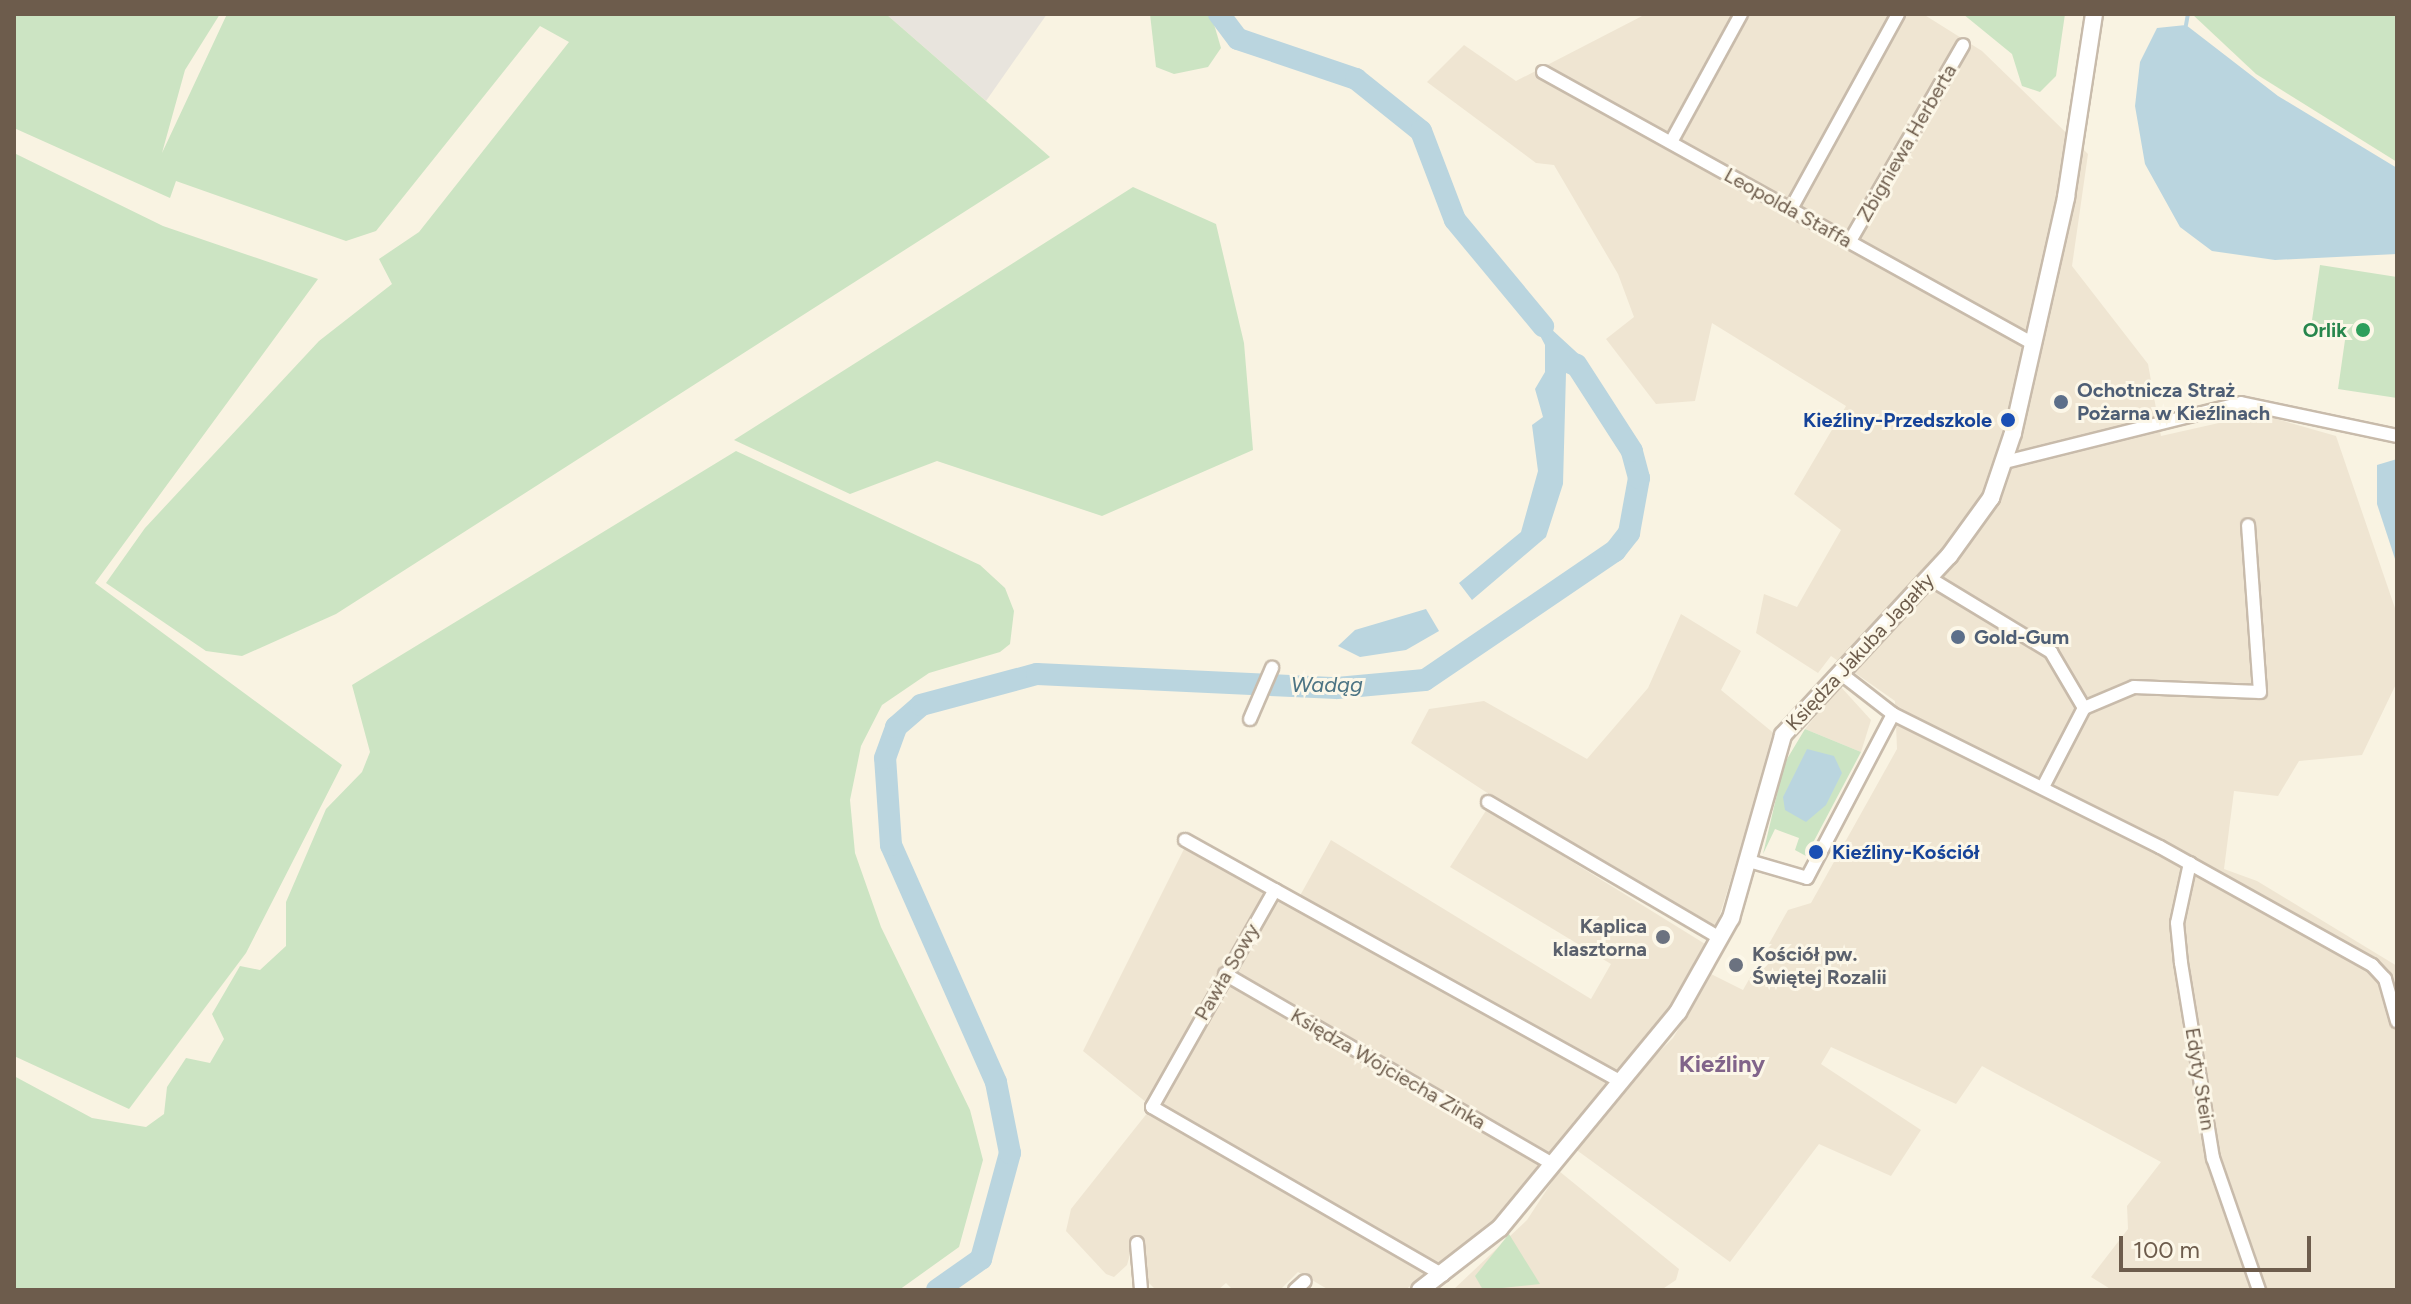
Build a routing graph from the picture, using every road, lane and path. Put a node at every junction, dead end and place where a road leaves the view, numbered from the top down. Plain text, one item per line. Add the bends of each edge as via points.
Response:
1 (1741, 14) edge
2 (1898, 14) edge
3 (2094, 14) edge
4 (1963, 45) dead end
5 (1543, 72) dead end
6 (1671, 142) junction
7 (1792, 207) junction
8 (1850, 241) junction
9 (2034, 344) junction
10 (2397, 436) edge
11 (2005, 462) junction
12 (2248, 525) dead end
13 (1929, 578) junction
14 (1272, 668) dead end
15 (1840, 673) junction
16 (2084, 708) junction
17 (1893, 714) junction
18 (1250, 719) dead end
19 (2043, 787) junction
20 (1488, 802) dead end
21 (1185, 840) dead end
22 (1749, 861) junction
23 (2190, 863) junction
24 (1275, 890) junction
25 (1720, 938) junction
26 (1225, 974) junction
27 (2397, 1021) edge
28 (1620, 1081) junction
29 (1551, 1163) junction
30 (1137, 1243) dead end
31 (1443, 1275) junction
32 (1141, 1290) edge
33 (1420, 1290) edge
34 (2259, 1290) edge

1 - 6 street
2 - 7 street
3 - 9 street, Księdza Jakuba Jagałły
4 - 8 street, Zbigniewa Herberta
5 - 6 street, Leopolda Staffa
6 - 7 street, Leopolda Staffa
7 - 8 street, Leopolda Staffa
8 - 9 street, Leopolda Staffa
9 - 11 street, Księdza Jakuba Jagałły
10 - 11 street via 2241,403
11 - 13 street, Księdza Jakuba Jagałły via 1981,515
12 - 16 street via 2260,692 2134,687
13 - 15 street, Księdza Jakuba Jagałły
13 - 16 street via 2051,652
14 - 18 street
15 - 17 street
15 - 22 street, Księdza Jakuba Jagałły via 1770,760
16 - 19 street
17 - 19 street
17 - 22 street via 1807,878
19 - 23 street
20 - 25 street
21 - 24 street
22 - 25 street, Księdza Jakuba Jagałły
23 - 27 street via 2372,965 2385,979
23 - 34 street, Edyty Stein via 2177,923 2181,963 2213,1158
24 - 26 street, Pawła Sowy
24 - 28 street
25 - 28 street, Księdza Jakuba Jagałły via 1678,1012
26 - 29 street, Księdza Wojciecha Zinka
26 - 31 street, Pawła Sowy via 1152,1107
28 - 29 street, Księdza Jakuba Jagałły
29 - 31 street, Księdza Jakuba Jagałły via 1500,1228
30 - 32 street
31 - 33 street, Księdza Jakuba Jagałły

